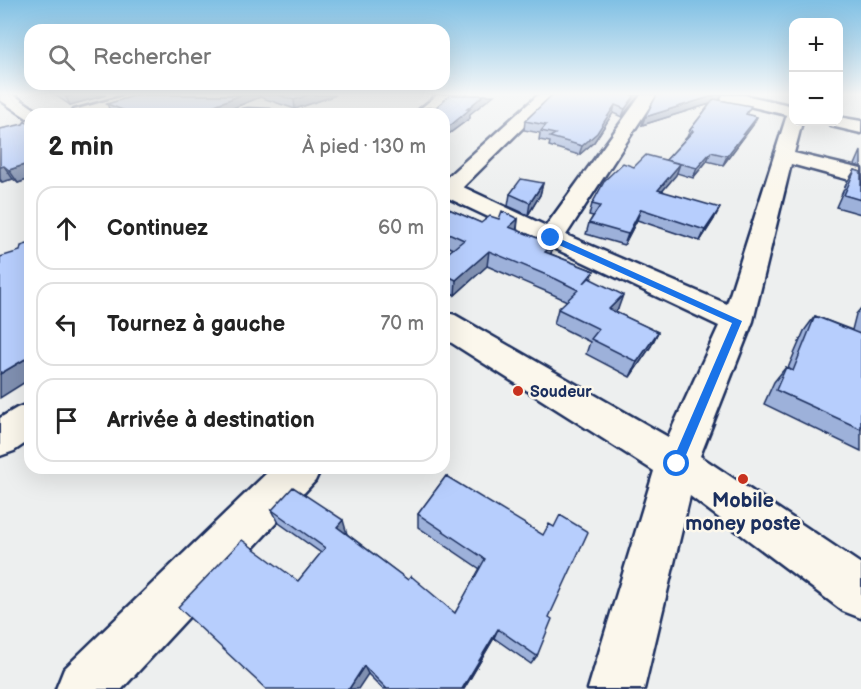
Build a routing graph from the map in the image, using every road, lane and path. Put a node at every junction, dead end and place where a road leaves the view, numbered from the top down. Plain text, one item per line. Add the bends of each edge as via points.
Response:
1 (512, 127) edge
2 (627, 127) edge
3 (791, 127) edge
4 (783, 156) junction
5 (861, 177) edge
6 (450, 183) edge
7 (450, 189) edge
8 (551, 238) junction
9 (737, 321) junction
10 (450, 327) edge
11 (24, 423) edge
12 (0, 439) edge
13 (677, 464) junction
14 (294, 474) edge
15 (861, 593) edge
16 (84, 689) edge
17 (616, 689) edge

1 - 6 street
2 - 8 street
3 - 4 street
4 - 5 street
4 - 9 street
7 - 8 street
8 - 9 street
9 - 13 street
10 - 13 street
11 - 12 street
13 - 15 street
13 - 17 street
14 - 16 street

